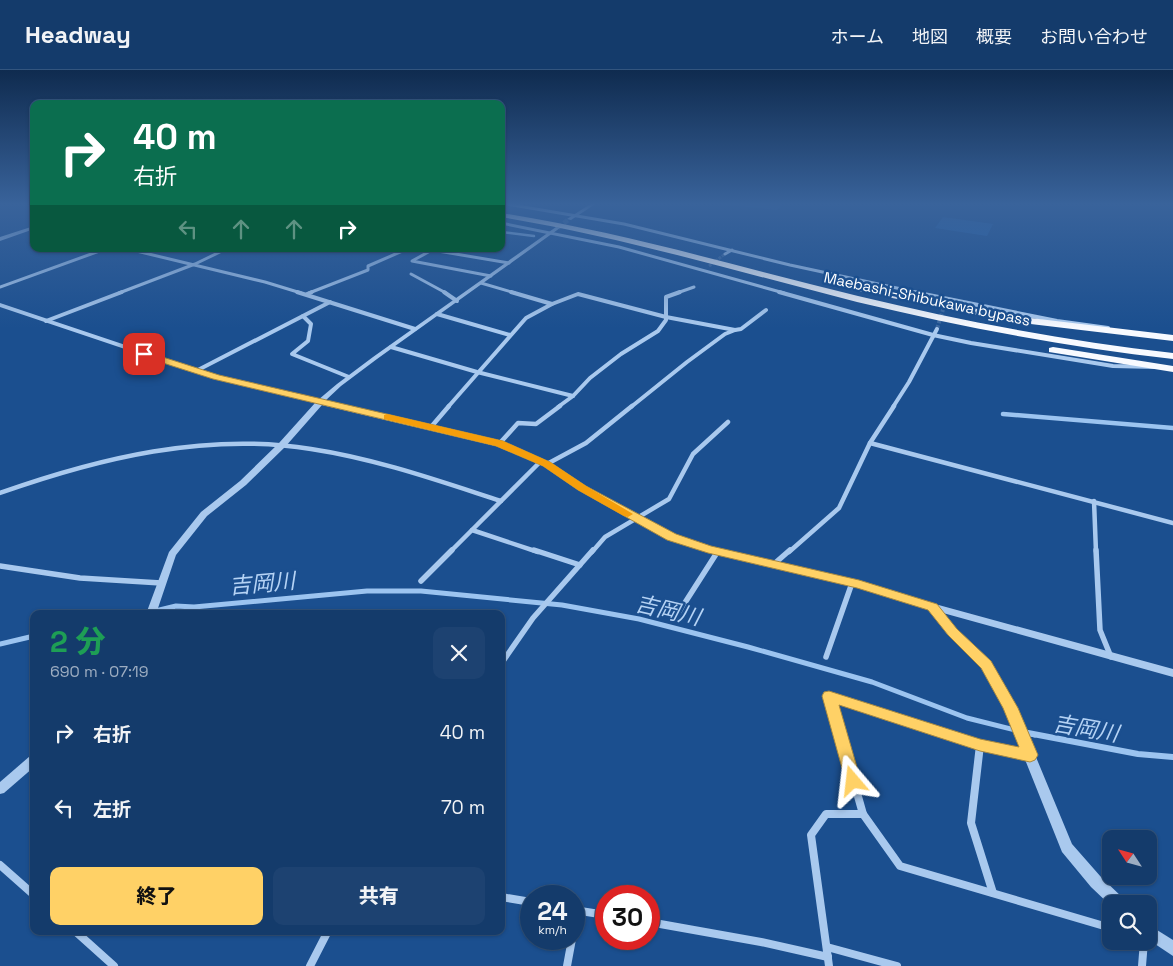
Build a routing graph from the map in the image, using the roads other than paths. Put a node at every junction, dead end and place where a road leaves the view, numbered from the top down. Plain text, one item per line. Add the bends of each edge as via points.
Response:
1 (534, 245) edge
2 (609, 245) edge
3 (647, 245) edge
4 (653, 245) edge
5 (711, 245) edge
6 (656, 247) junction
7 (732, 250) junction
8 (97, 252) edge
9 (141, 252) edge
10 (220, 252) edge
11 (400, 252) edge
12 (428, 252) edge
13 (444, 252) edge
14 (725, 254) tunnel mouth
15 (509, 263) junction
16 (195, 264) junction
17 (709, 266) tunnel mouth
18 (703, 271) junction
19 (411, 274) dead end
20 (491, 276) junction
21 (481, 283) junction
22 (0, 287) edge
23 (694, 287) dead end
24 (306, 294) junction
25 (947, 298) junction
26 (457, 301) junction
27 (331, 302) junction
28 (945, 303) tunnel mouth
29 (552, 304) junction
30 (0, 305) edge
31 (766, 310) dead end
32 (438, 314) junction
33 (303, 316) junction
34 (666, 317) junction
35 (46, 321) junction
36 (416, 329) junction
37 (937, 329) tunnel mouth
38 (735, 330) junction
39 (1133, 334) junction
40 (510, 335) junction
41 (933, 335) junction
42 (1173, 338) edge
43 (391, 347) junction
44 (1173, 356) edge
45 (1156, 367) junction
46 (1173, 369) edge
47 (196, 371) junction
48 (477, 372) junction
49 (349, 377) junction
50 (573, 396) junction
51 (321, 401) junction
52 (728, 422) dead end
53 (431, 427) junction
54 (870, 443) junction
55 (499, 444) junction
56 (282, 445) junction
57 (544, 462) junction
58 (0, 493) edge
59 (501, 501) junction
60 (1094, 501) junction
61 (636, 519) junction
62 (1173, 522) edge
63 (472, 530) junction
64 (718, 551) junction
65 (774, 564) junction
66 (580, 565) junction
67 (0, 566) edge
68 (421, 580) dead end
69 (161, 583) junction
70 (852, 583) junction
71 (932, 607) junction
72 (152, 610) edge
73 (679, 612) dead end
74 (826, 656) dead end
75 (1112, 657) junction
76 (505, 658) edge
77 (1173, 673) edge
78 (980, 745) junction
79 (1029, 753) junction
80 (30, 763) edge
81 (0, 788) edge
82 (862, 814) junction
83 (0, 865) edge
84 (30, 891) edge
85 (993, 893) junction
86 (1110, 895) edge
87 (505, 898) edge
88 (520, 900) edge
89 (660, 924) edge
90 (1102, 925) edge
91 (79, 935) edge
92 (326, 935) edge
93 (1157, 938) edge
94 (827, 947) junction
95 (1173, 949) edge
96 (570, 950) edge
97 (1143, 950) edge
98 (829, 962) edge
99 (114, 966) edge
100 (310, 966) edge
101 (567, 966) edge
102 (897, 966) edge
103 (1142, 966) edge

1 - 15 street
2 - 18 street
3 - 6 highway, Maebashi-Shibukawa bypass
4 - 39 highway via 966,311
5 - 7 street
6 - 44 highway, Maebashi-Shibukawa bypass via 977,326 1070,343
6 - 45 highway via 945,327
7 - 14 street
7 - 25 street
8 - 22 street
9 - 16 street
10 - 16 street
11 - 24 street via 368,266 368,270 353,277
12 - 20 street via 412,261
13 - 15 street
15 - 20 street
16 - 24 street
16 - 35 street
17 - 18 street
18 - 41 street
19 - 26 street
20 - 21 street
21 - 26 street
21 - 29 street
23 - 34 street via 666,297
24 - 27 street
25 - 28 street
25 - 39 street
26 - 32 street
27 - 33 street
27 - 36 street
29 - 34 street via 578,294
29 - 40 street via 526,318
30 - 35 street
31 - 38 street
32 - 36 street
32 - 40 street
33 - 47 street
33 - 49 street via 311,324 308,341 292,354
34 - 38 street
34 - 50 street via 658,331 621,354
35 - 47 street
36 - 43 street
37 - 41 street
38 - 57 street via 687,362 586,443
39 - 42 highway
40 - 48 street
41 - 45 street via 1050,357 1141,369
41 - 54 street via 910,382
43 - 48 street
43 - 49 street
45 - 46 highway
47 - 51 street
48 - 50 street
48 - 53 street
49 - 51 street
50 - 55 street via 536,424 518,423
51 - 53 street
51 - 56 street
52 - 61 street via 693,454 669,499
53 - 55 street
54 - 60 street via 944,465
54 - 65 street via 839,508
55 - 57 street
56 - 58 street via 219,444 128,455 77,467
56 - 59 street via 348,456 403,470
56 - 69 street via 243,483 204,514 172,554
57 - 59 street
57 - 61 street
59 - 63 street
60 - 62 street
60 - 75 street via 1100,630
61 - 64 street via 671,537
61 - 66 street via 605,537
63 - 66 street
63 - 68 street
64 - 65 street
64 - 73 street
65 - 70 street
66 - 76 street via 533,618
67 - 69 street via 87,580
69 - 72 street
70 - 71 street
70 - 74 street
71 - 75 street
71 - 79 street via 952,632 986,664
75 - 77 street
78 - 79 street
78 - 82 street via 829,696
78 - 85 street via 972,823
79 - 86 street via 1067,848
80 - 81 street
82 - 85 street via 900,866
82 - 94 street via 826,814 812,835
83 - 84 street
85 - 90 street
87 - 88 street
89 - 98 street via 761,942
91 - 99 street
92 - 100 street
93 - 95 street
94 - 98 street
94 - 102 street
96 - 101 street
97 - 103 street

